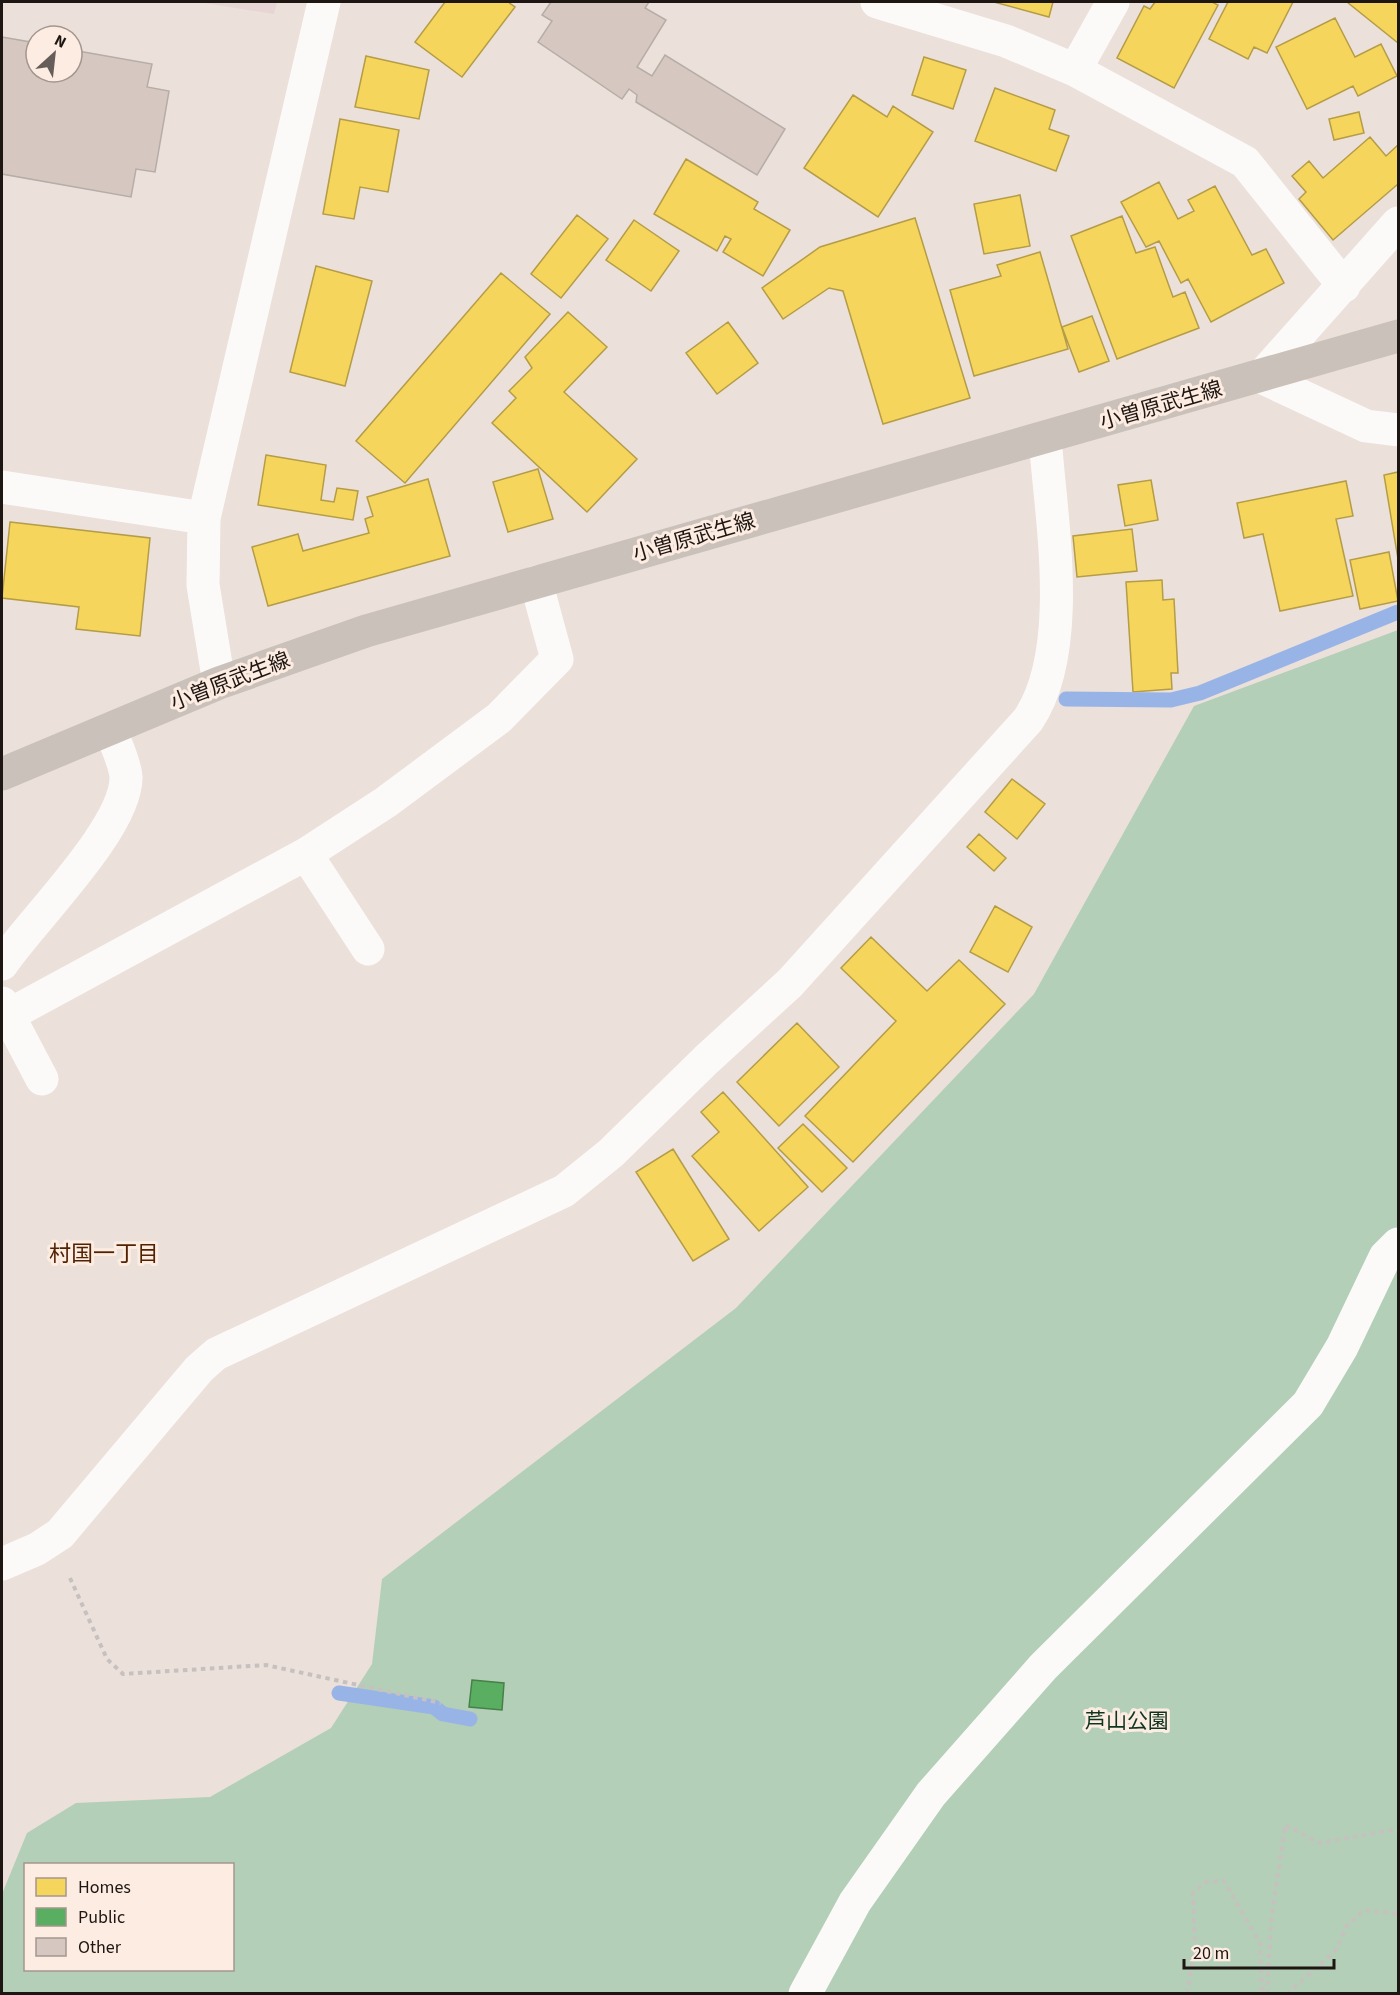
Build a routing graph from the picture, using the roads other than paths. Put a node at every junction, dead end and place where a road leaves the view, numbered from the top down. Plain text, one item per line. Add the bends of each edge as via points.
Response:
1 (324, 2) edge
2 (877, 2) edge
3 (1113, 2) edge
4 (1075, 70) junction
5 (1398, 223) edge
6 (1344, 286) junction
7 (1398, 336) edge
8 (1261, 377) junction
9 (1398, 430) edge
10 (1045, 438) junction
11 (2, 487) edge
12 (204, 518) junction
13 (536, 582) junction
14 (219, 683) junction
15 (110, 729) junction
16 (2, 774) edge
17 (306, 854) junction
18 (368, 949) dead end
19 (2, 964) edge
20 (4, 1009) edge
21 (42, 1079) dead end
22 (1398, 1244) edge
23 (2, 1564) edge
24 (805, 1994) edge

1 - 12 street
2 - 4 street via 1006,42
3 - 4 street
4 - 6 street via 1245,162
5 - 6 street
6 - 8 street
7 - 8 main road, 小曽原武生線
8 - 9 street via 1366,426
8 - 10 main road, 小曽原武生線
10 - 13 main road, 小曽原武生線
10 - 23 street via 1058,617 1048,679 1040,702 986,768 790,983 706,1059 611,1154 564,1191 216,1354 199,1369 60,1534
11 - 12 street
12 - 14 street via 203,585
13 - 14 main road, 小曽原武生線 via 366,632
13 - 17 street via 557,659 499,718 386,802
14 - 15 main road, 小曽原武生線
15 - 16 main road, 小曽原武生線
15 - 19 street via 126,776 123,794 86,860
17 - 18 street
17 - 20 street
20 - 21 street
22 - 24 street via 1385,1257 1342,1347 1308,1404 1042,1667 931,1794 855,1902

